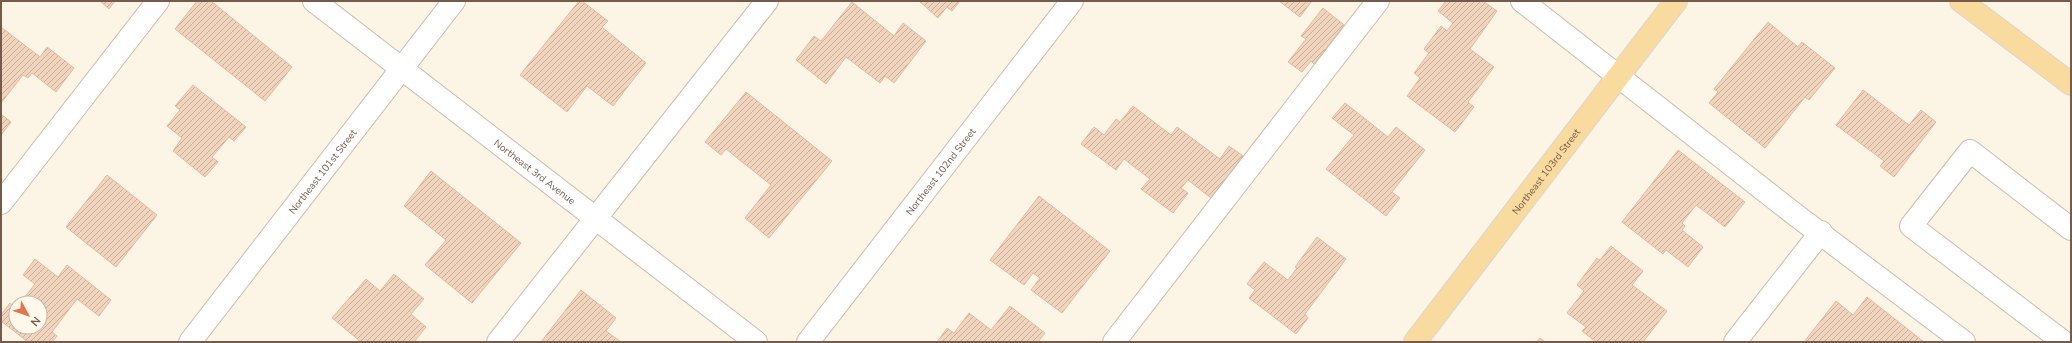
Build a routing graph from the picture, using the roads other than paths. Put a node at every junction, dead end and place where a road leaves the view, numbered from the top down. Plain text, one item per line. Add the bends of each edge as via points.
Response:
1 (158, 1) edge
2 (314, 1) edge
3 (454, 1) edge
4 (767, 1) edge
5 (1072, 1) edge
6 (1378, 1) edge
7 (1522, 1) edge
8 (1676, 1) edge
9 (1961, 1) edge
10 (401, 68) junction
11 (1619, 76) junction
12 (2071, 84) edge
13 (1, 203) edge
14 (595, 218) junction
15 (2071, 229) edge
16 (1821, 232) junction
17 (2064, 336) edge
18 (190, 342) edge
19 (498, 342) edge
20 (756, 342) edge
21 (808, 342) edge
22 (1114, 342) edge
23 (1415, 342) edge
24 (1735, 342) edge
25 (1964, 342) edge

1 - 13 street
2 - 10 street, Northeast 3rd Avenue
3 - 10 street, Northeast 101st Street
4 - 14 street
5 - 21 street, Northeast 102nd Street
6 - 22 street
7 - 11 street
8 - 11 main road, Northeast 103rd Street
9 - 12 main road
10 - 14 street, Northeast 3rd Avenue
10 - 18 street, Northeast 101st Street
11 - 16 street
11 - 23 main road, Northeast 103rd Street
14 - 19 street
14 - 20 street, Northeast 3rd Avenue
15 - 17 street via 1970,151 1911,226
16 - 24 street
16 - 25 street

